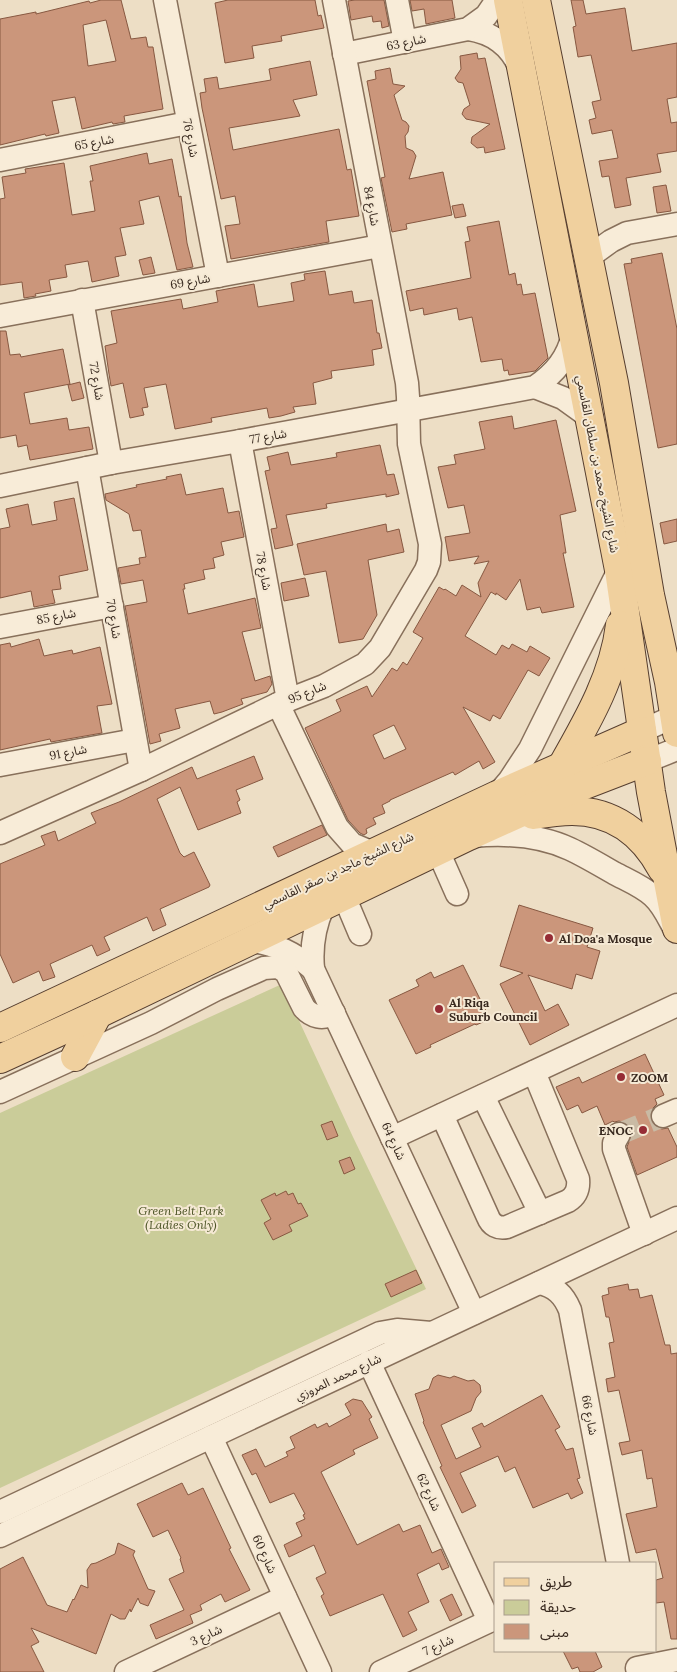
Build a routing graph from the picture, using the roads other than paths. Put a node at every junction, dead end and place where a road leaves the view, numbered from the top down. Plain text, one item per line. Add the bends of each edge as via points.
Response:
1 (165, 0) edge
2 (334, 0) edge
3 (397, 0) edge
4 (497, 0) edge
5 (508, 0) edge
6 (536, 0) edge
7 (468, 29) junction
8 (405, 42) junction
9 (344, 54) junction
10 (524, 75) junction
11 (188, 123) junction
12 (0, 160) edge
13 (580, 215) junction
14 (677, 224) edge
15 (627, 233) junction
16 (380, 246) junction
17 (589, 257) junction
18 (218, 276) junction
19 (82, 300) junction
20 (0, 316) edge
21 (573, 334) junction
22 (535, 387) junction
23 (409, 411) junction
24 (588, 416) junction
25 (240, 441) junction
26 (111, 462) junction
27 (87, 468) junction
28 (0, 486) edge
29 (618, 570) junction
30 (650, 595) junction
31 (623, 604) junction
32 (112, 606) junction
33 (677, 619) edge
34 (0, 627) edge
35 (283, 702) junction
36 (676, 721) edge
37 (642, 731) junction
38 (136, 740) junction
39 (677, 748) edge
40 (647, 761) junction
41 (0, 765) edge
42 (562, 766) junction
43 (141, 770) junction
44 (497, 795) junction
45 (514, 817) junction
46 (337, 827) junction
47 (0, 834) edge
48 (469, 836) junction
49 (438, 851) junction
50 (373, 853) junction
51 (329, 874) junction
52 (667, 878) junction
53 (457, 894) dead end
54 (334, 901) junction
55 (677, 929) edge
56 (360, 934) dead end
57 (677, 935) edge
58 (251, 941) junction
59 (313, 969) junction
60 (677, 1005) edge
61 (334, 1013) junction
62 (98, 1014) junction
63 (0, 1028) edge
64 (75, 1057) junction
65 (0, 1060) edge
66 (534, 1072) junction
67 (0, 1092) edge
68 (483, 1096) junction
69 (442, 1115) junction
70 (619, 1134) dead end
71 (392, 1138) junction
72 (540, 1213) junction
73 (677, 1218) edge
74 (644, 1234) junction
75 (539, 1283) junction
76 (474, 1313) junction
77 (432, 1333) junction
78 (369, 1362) junction
79 (211, 1437) junction
80 (0, 1512) edge
81 (0, 1536) edge
82 (616, 1562) edge
83 (285, 1597) junction
84 (492, 1619) edge
85 (677, 1660) edge
86 (636, 1664) edge
87 (126, 1672) edge
88 (320, 1672) edge
89 (381, 1672) edge

1 - 11 street, شارع 76
2 - 9 street, شارع 84
3 - 8 street
4 - 7 street, شارع 63 via 486,16
5 - 10 main road, شارع الشيخ محمد بن سلطان القاسمي
6 - 13 main road
7 - 8 street, شارع 63
7 - 10 street via 480,31 501,42 510,50
8 - 9 street, شارع 63
9 - 16 street, شارع 84
10 - 21 main road, شارع الشيخ محمد بن سلطان القاسمي
11 - 12 street, شارع 65
11 - 18 street, شارع 76
13 - 15 street via 607,230
13 - 17 main road
14 - 15 street
15 - 17 street
16 - 18 street, شارع 69
16 - 23 street, شارع 84 via 407,382
17 - 30 main road
18 - 19 street, شارع 69
19 - 20 street, شارع 69
19 - 26 street, شارع 72
21 - 22 street, شارع 77 via 561,363
21 - 24 main road, شارع الشيخ محمد بن سلطان القاسمي
22 - 23 street, شارع 77
22 - 24 street via 563,398
23 - 25 street, شارع 77
23 - 35 street, شارع 95 via 409,444 430,544 426,570 384,642 370,659 342,677
24 - 29 main road, شارع الشيخ محمد بن سلطان القاسمي
25 - 26 street, شارع 77
25 - 35 street, شارع 78
26 - 27 street, شارع 77
27 - 28 street, شارع 77
27 - 32 street, شارع 70
29 - 31 main road, شارع الشيخ محمد بن سلطان القاسمي
29 - 44 street via 530,749
30 - 33 main road
30 - 36 main road
31 - 37 main road, شارع الشيخ محمد بن سلطان القاسمي
31 - 42 main road via 617,642 603,687
32 - 34 street, شارع 85
32 - 38 street, شارع 70
35 - 43 street, شارع 95
35 - 46 street, شارع 78
36 - 37 street, شارع الشيخ ماجد بن صقر القاسمي
37 - 40 main road, شارع الشيخ محمد بن سلطان القاسمي
37 - 42 main road, شارع الشيخ ماجد بن صقر القاسمي
38 - 41 street, شارع 91
38 - 43 street, شارع 70
39 - 40 street, شارع الشيخ ماجد بن صقر القاسمي
40 - 45 main road, شارع الشيخ ماجد بن صقر القاسمي via 564,793
40 - 52 main road, شارع الشيخ محمد بن سلطان القاسمي
42 - 44 main road, شارع الشيخ ماجد بن صقر القاسمي
43 - 47 street, شارع 95
44 - 50 main road, شارع الشيخ ماجد بن صقر القاسمي
45 - 48 main road, شارع الشيخ ماجد بن صقر القاسمي
45 - 52 main road via 571,811 587,812 616,822 652,851
46 - 50 street via 346,840
46 - 51 street via 336,851
48 - 49 main road, شارع الشيخ ماجد بن صقر القاسمي
48 - 57 street via 526,837 570,849 653,897 662,906
49 - 53 street
49 - 54 main road, شارع الشيخ ماجد بن صقر القاسمي
50 - 51 main road, شارع الشيخ ماجد بن صقر القاسمي
51 - 63 main road, شارع الشيخ ماجد بن صقر القاسمي
52 - 55 main road, شارع الشيخ محمد بن سلطان القاسمي
54 - 56 street
54 - 58 main road, شارع الشيخ ماجد بن صقر القاسمي
54 - 59 street, شارع 64 via 318,918 312,943
58 - 59 street, شارع 64 via 278,946
58 - 62 main road, شارع الشيخ ماجد بن صقر القاسمي
59 - 61 street, شارع 64
60 - 66 street
61 - 64 street via 318,1017 308,1012 286,972 278,967 269,967
61 - 71 street, شارع 64
62 - 64 main road
62 - 65 main road, شارع الشيخ ماجد بن صقر القاسمي
64 - 67 street
66 - 68 street
66 - 72 street via 579,1184 572,1198
68 - 69 street
68 - 72 street
69 - 71 street
69 - 72 street via 492,1224 507,1227
70 - 74 street via 614,1149
71 - 76 street, شارع 64
73 - 74 street, شارع محمد المروزي
74 - 75 street, شارع محمد المروزي
75 - 76 street, شارع محمد المروزي
75 - 82 street, شارع 66 via 555,1289 570,1310
76 - 77 street, شارع محمد المروزي
77 - 78 street, شارع محمد المروزي
77 - 80 street via 397,1330 380,1333
78 - 79 street, شارع محمد المروزي
78 - 84 street, شارع 62
79 - 81 street, شارع محمد المروزي
79 - 83 street, شارع 60
83 - 87 street, شارع 3
83 - 88 street, شارع 60
84 - 89 street, شارع 7
85 - 86 street

